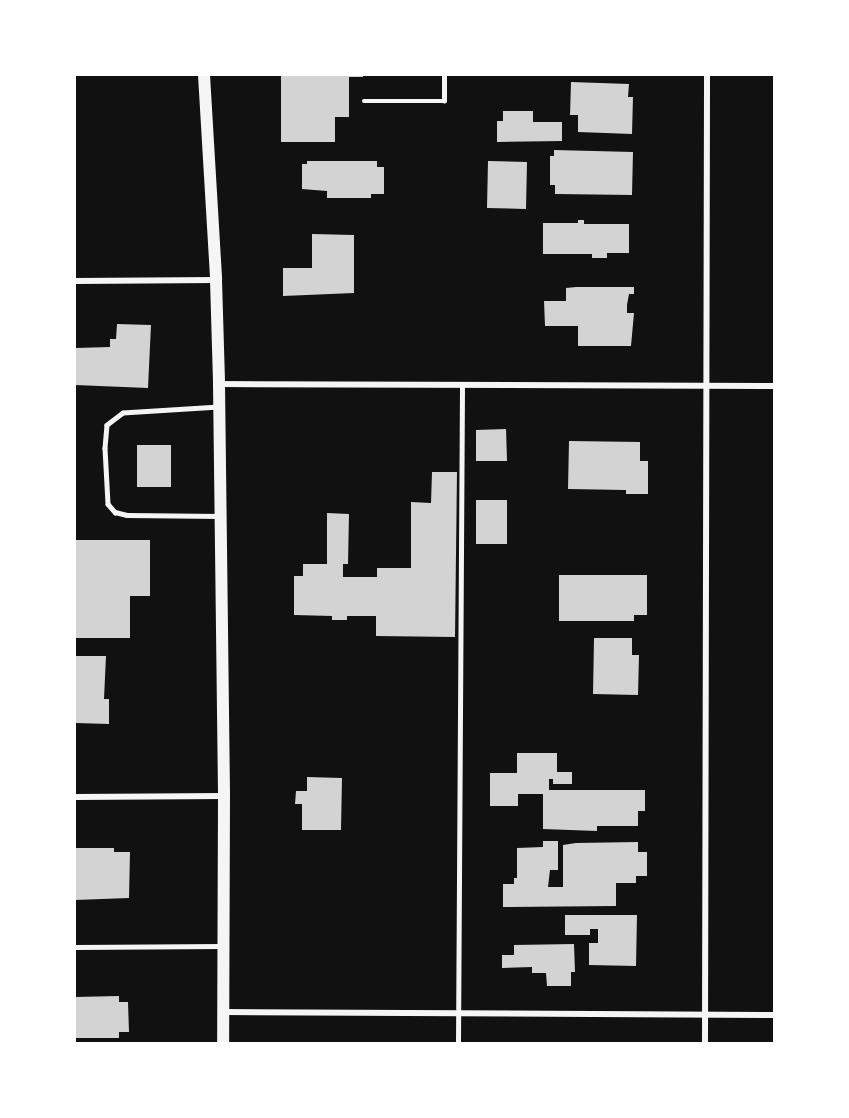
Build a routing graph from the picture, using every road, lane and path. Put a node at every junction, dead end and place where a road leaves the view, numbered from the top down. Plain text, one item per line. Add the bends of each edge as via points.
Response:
1 (204, 75) edge
2 (444, 75) edge
3 (707, 75) edge
4 (364, 101) dead end
5 (216, 280) junction
6 (75, 281) edge
7 (219, 384) junction
8 (462, 385) junction
9 (706, 386) junction
10 (774, 386) edge
11 (219, 407) junction
12 (220, 516) junction
13 (224, 796) junction
14 (75, 797) edge
15 (224, 946) junction
16 (75, 947) edge
17 (224, 1012) junction
18 (458, 1013) junction
19 (705, 1014) junction
20 (774, 1015) edge
21 (223, 1043) edge
22 (458, 1043) edge
23 (705, 1043) edge

1 - 5 main road
2 - 4 lane via 444,101
3 - 9 street
5 - 6 street
5 - 7 main road
7 - 8 street
7 - 11 main road
8 - 9 street
8 - 18 lane
9 - 10 street
9 - 19 street
11 - 12 main road
11 - 12 lane via 123,413 106,425 105,448 108,504 115,512
12 - 13 main road
13 - 14 street
13 - 15 main road
15 - 16 lane
15 - 17 main road
17 - 18 street
17 - 21 main road
18 - 19 street
18 - 22 lane
19 - 20 street
19 - 23 street

